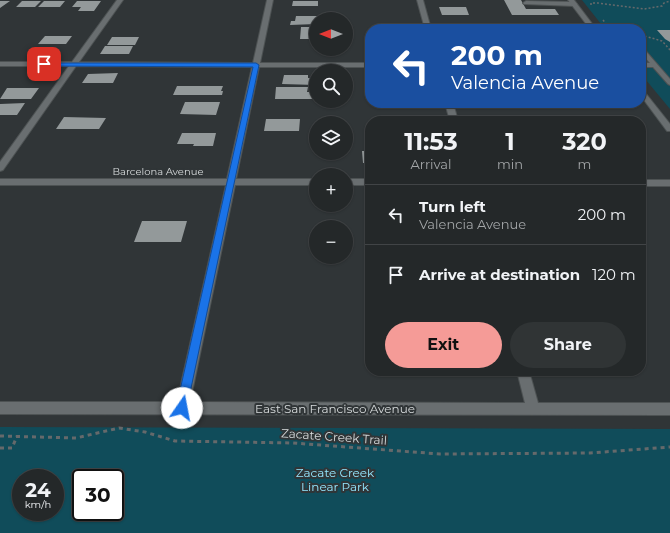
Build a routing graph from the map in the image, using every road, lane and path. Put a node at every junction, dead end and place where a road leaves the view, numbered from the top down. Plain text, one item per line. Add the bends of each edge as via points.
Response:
1 (120, 0) edge
2 (270, 0) edge
3 (420, 0) edge
4 (604, 0) edge
5 (670, 0) edge
6 (572, 2) edge
7 (623, 3) dead end
8 (526, 4) dead end
9 (591, 5) dead end
10 (601, 17) dead end
11 (427, 24) edge
12 (589, 24) edge
13 (606, 24) edge
14 (646, 37) edge
15 (670, 50) edge
16 (646, 55) edge
17 (0, 64) edge
18 (74, 65) junction
19 (256, 65) junction
20 (365, 65) edge
21 (646, 65) edge
22 (655, 65) junction
23 (670, 83) edge
24 (646, 97) edge
25 (670, 128) edge
26 (0, 168) edge
27 (0, 182) edge
28 (231, 182) junction
29 (309, 182) edge
30 (353, 182) edge
31 (365, 182) edge
32 (646, 183) edge
33 (670, 183) edge
34 (524, 376) edge
35 (0, 408) edge
36 (182, 408) junction
37 (533, 409) junction
38 (670, 409) edge
39 (0, 436) edge
40 (17, 436) junction
41 (670, 447) edge
42 (0, 448) edge

1 - 18 street
2 - 19 street
3 - 11 street
4 - 9 path via 594,1
5 - 7 path via 656,8 635,7
6 - 8 street
6 - 12 street
10 - 13 path
14 - 15 path via 660,41
16 - 22 street
17 - 18 street
18 - 19 street
18 - 26 street
19 - 20 street
19 - 28 street
21 - 22 street
22 - 23 street
24 - 25 street
27 - 28 street, Barcelona Avenue
28 - 29 street, Barcelona Avenue
28 - 36 street
30 - 31 street
32 - 33 street
34 - 37 street
35 - 36 street, East San Francisco Avenue
36 - 37 street, East San Francisco Avenue
37 - 38 street, East San Francisco Avenue
39 - 40 path, Zacate Creek Trail
40 - 41 path, Zacate Creek Trail via 76,438 119,428 175,441 293,443 440,454 590,453
40 - 42 path via 12,448

